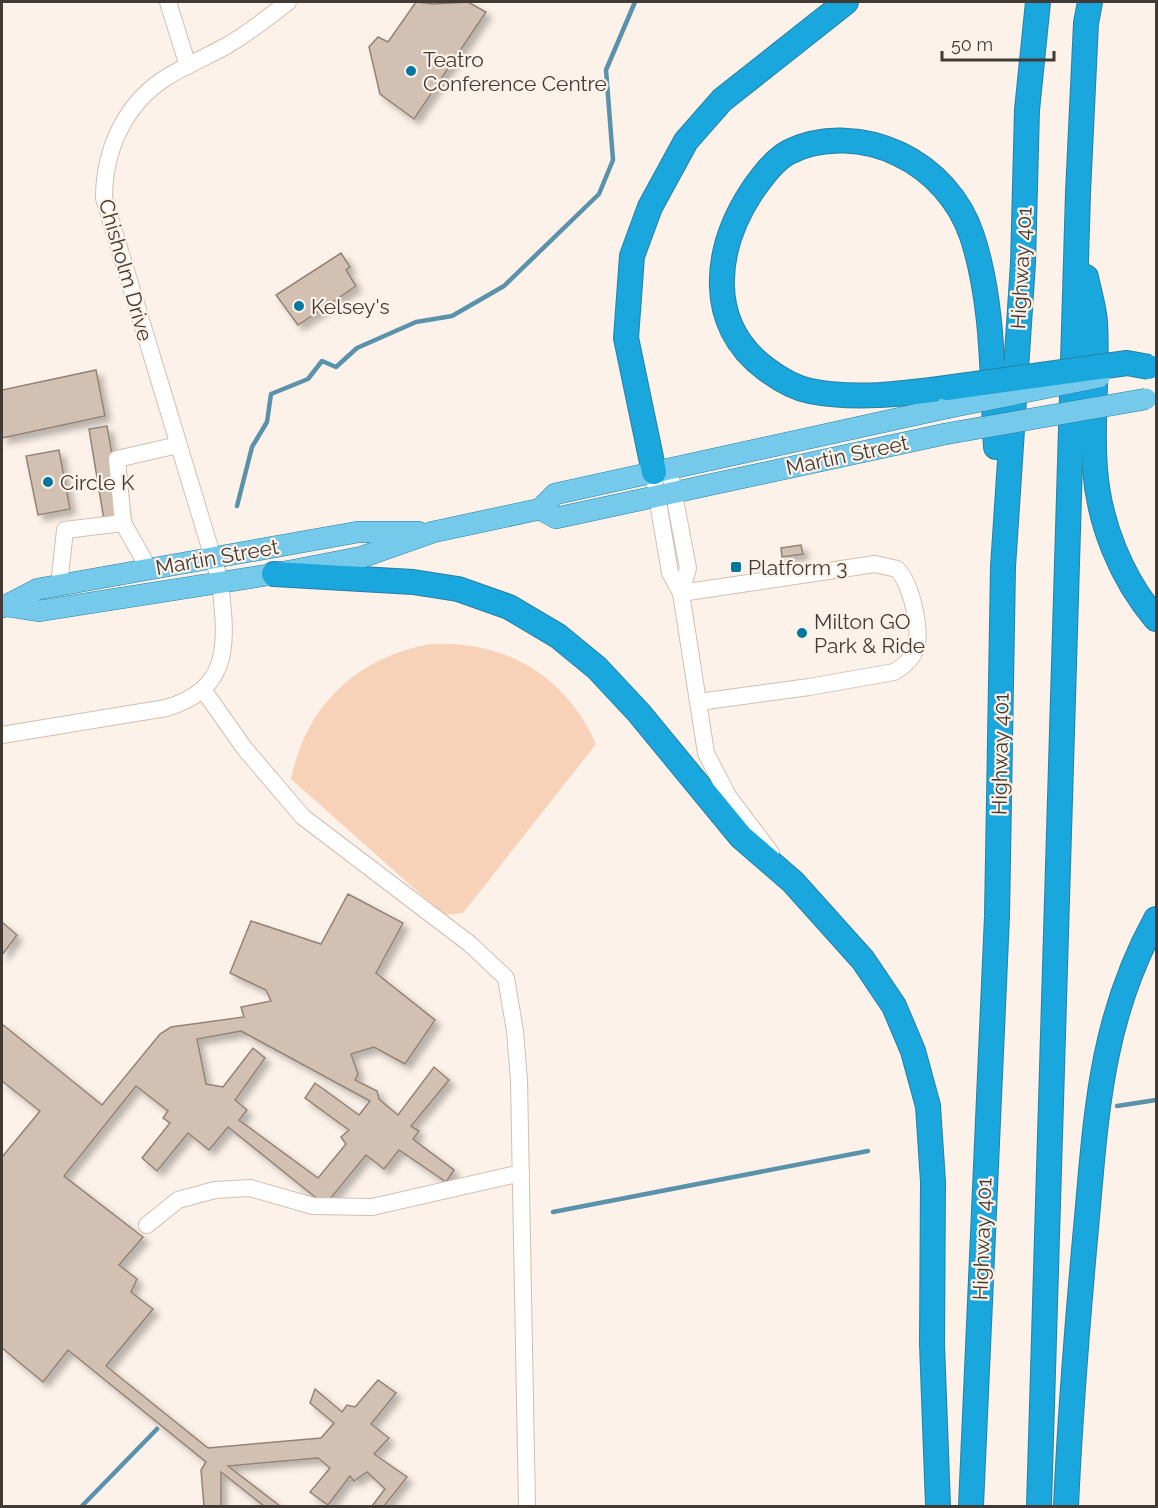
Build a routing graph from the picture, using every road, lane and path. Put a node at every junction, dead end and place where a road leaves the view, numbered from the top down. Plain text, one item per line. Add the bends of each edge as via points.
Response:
1 (168, 2) edge
2 (288, 2) edge
3 (846, 2) edge
4 (1038, 2) edge
5 (1090, 2) edge
6 (188, 66) junction
7 (1078, 239) junction
8 (1153, 368) edge
9 (1153, 397) edge
10 (946, 398) junction
11 (178, 445) junction
12 (662, 470) junction
13 (665, 495) junction
14 (540, 509) junction
15 (123, 523) junction
16 (433, 532) junction
17 (213, 558) junction
18 (1003, 567) junction
19 (149, 569) junction
20 (274, 574) junction
21 (220, 581) junction
22 (59, 585) junction
23 (681, 593) junction
24 (4, 607) edge
25 (1156, 619) edge
26 (204, 691) junction
27 (699, 702) junction
28 (2, 735) edge
29 (793, 882) junction
30 (1156, 919) edge
31 (521, 1173) junction
32 (147, 1225) dead end
33 (527, 1506) edge
34 (938, 1506) edge
35 (971, 1506) edge
36 (1040, 1506) edge
37 (1066, 1506) edge

1 - 6 street
2 - 6 street, Chisholm Drive via 229,44
3 - 12 highway via 722,100 686,141 650,207 632,256 626,338
4 - 18 highway, Highway 401 via 1027,110 1023,263
5 - 7 highway
6 - 11 street, Chisholm Drive via 150,89 130,111 109,152 104,176 104,198
7 - 25 highway via 1095,320 1095,469 1103,517 1120,562
7 - 36 highway
8 - 10 highway, bridge via 1127,363
9 - 13 main road, Martin Street, bridge via 945,435
10 - 12 main road, Martin Street
10 - 18 highway via 808,390 774,376 749,357 730,331 723,303 722,273 729,237 745,202 764,174 789,153 822,142 855,141 885,147 920,164 950,194 971,234 982,275 989,333
11 - 15 street via 117,459
11 - 17 street, Chisholm Drive
12 - 13 street
12 - 14 main road, Martin Street via 555,494
13 - 14 main road, Martin Street via 556,518
13 - 23 street via 688,568
14 - 16 main road, Martin Street
15 - 19 street
15 - 22 street via 65,530
16 - 17 main road, Martin Street via 358,532
16 - 20 main road, Martin Street via 362,556
17 - 19 main road, Martin Street
17 - 21 street, Chisholm Drive
18 - 35 highway, Highway 401 via 997,916
19 - 22 main road, Martin Street
20 - 21 main road, Martin Street
20 - 29 highway via 413,582 458,589 509,607 538,624 597,668 741,837
21 - 24 main road, Martin Street via 39,611
21 - 26 street, Chisholm Drive via 222,658
22 - 24 main road, Martin Street via 38,589
23 - 27 street
23 - 27 street via 875,564 897,569 909,585 918,638 906,665 881,675
26 - 28 street via 166,708
26 - 31 street via 245,750 303,817 470,944 506,978 519,1080
27 - 29 street via 706,753 728,796
29 - 34 highway via 863,960 894,1006 913,1051 928,1106 933,1182 932,1344
30 - 37 highway via 1116,1011 1099,1086 1071,1404
31 - 32 street via 372,1207 313,1206 250,1188 215,1190 177,1200
31 - 33 street

